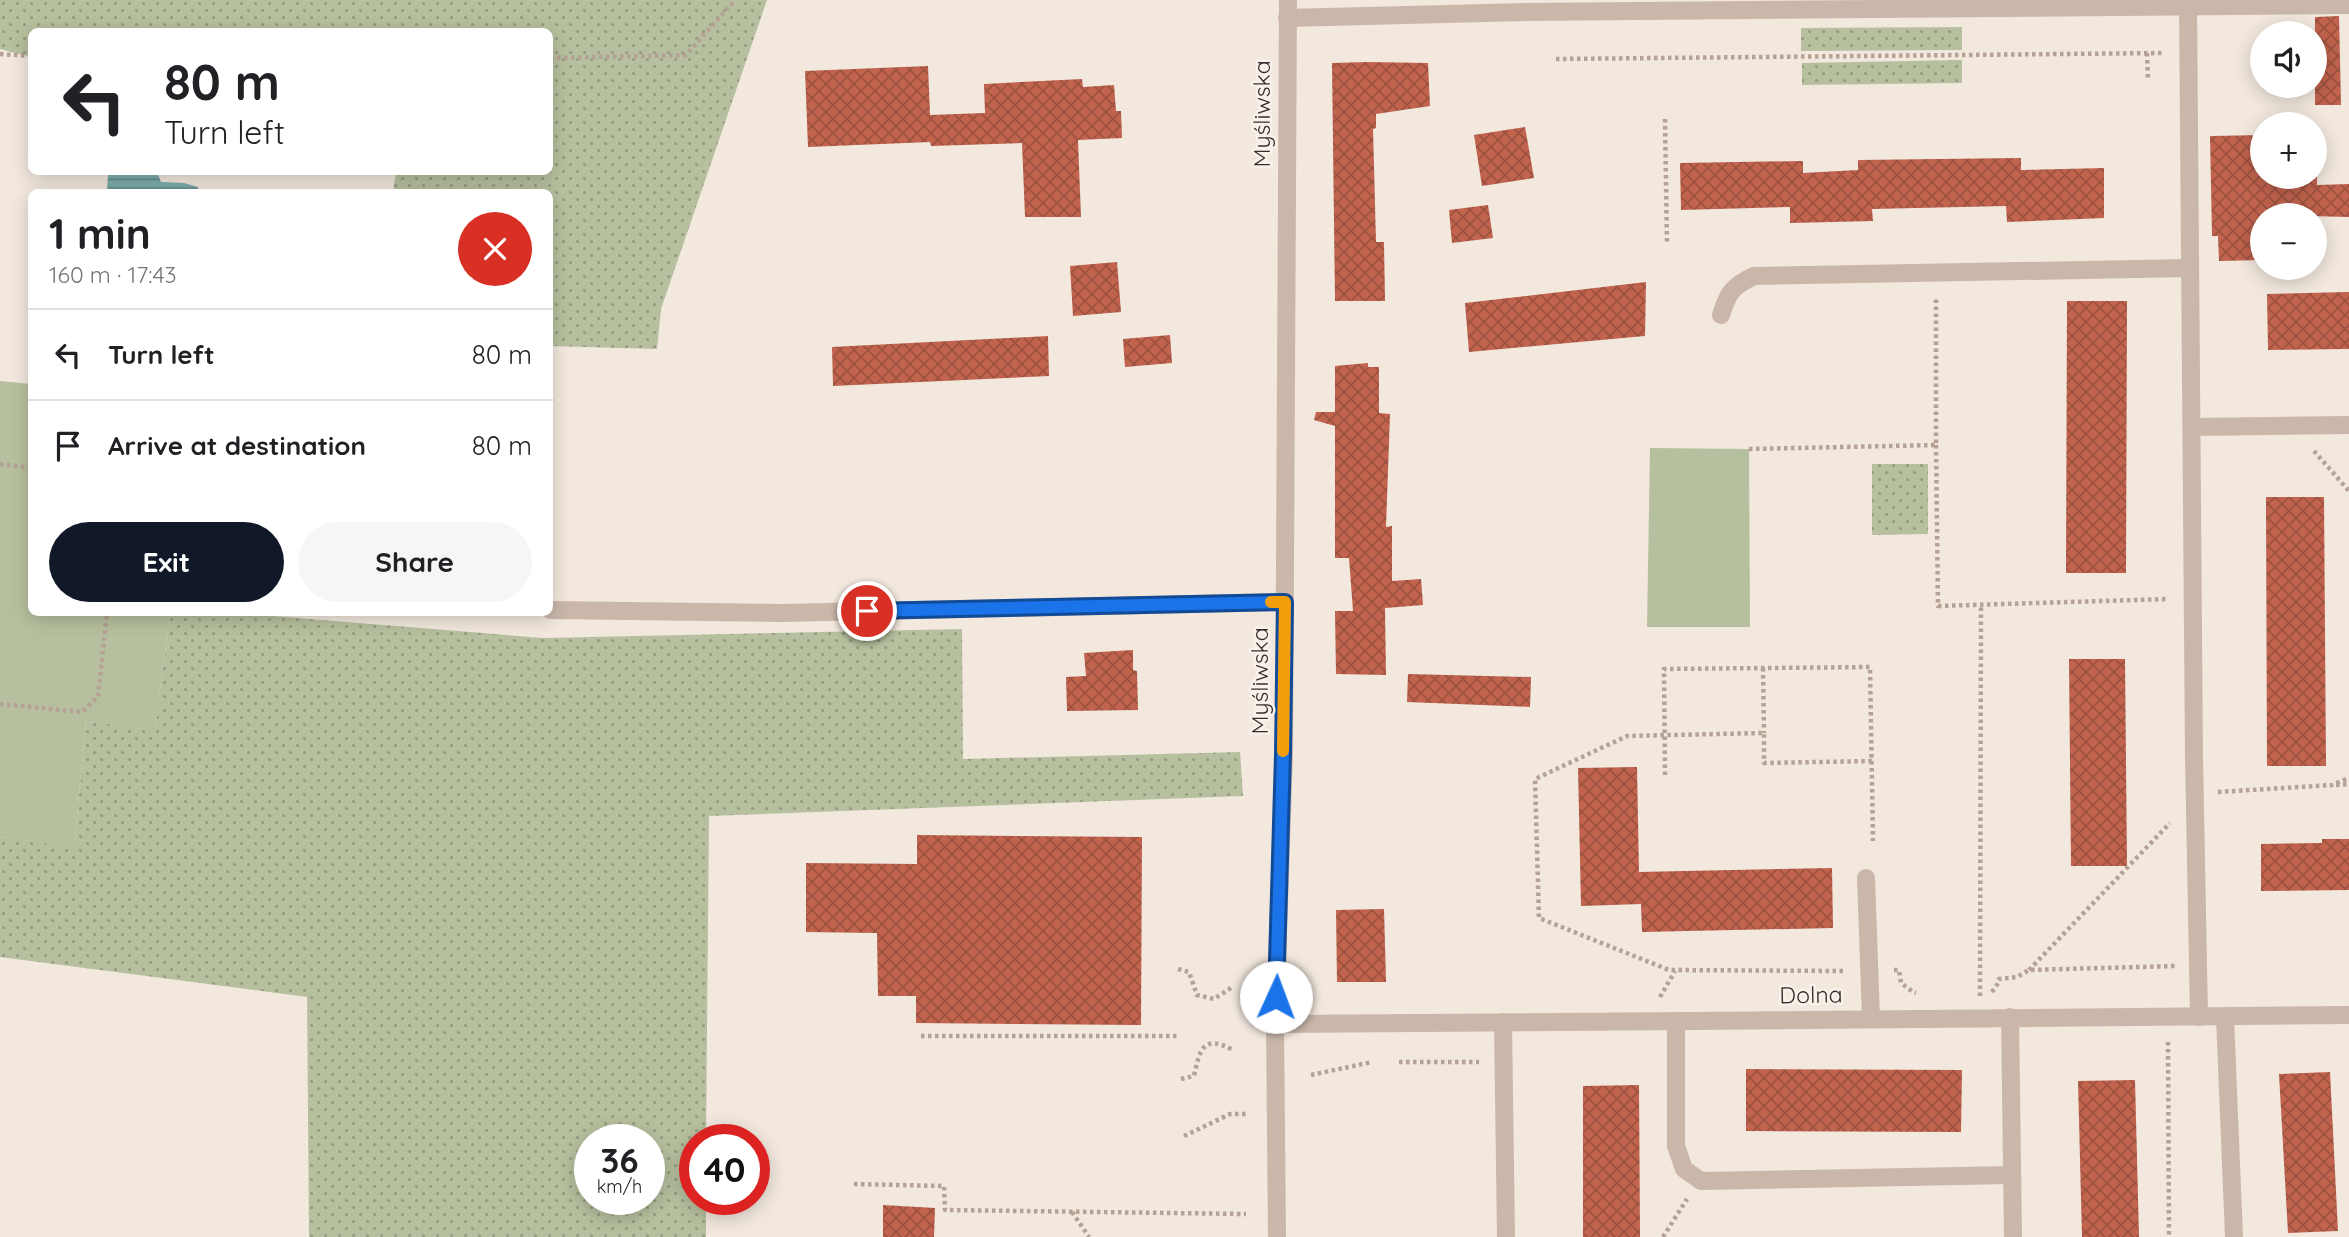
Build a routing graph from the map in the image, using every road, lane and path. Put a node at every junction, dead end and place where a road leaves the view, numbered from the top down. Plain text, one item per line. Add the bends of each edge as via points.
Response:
1 (735, 0) edge
2 (2188, 2) edge
3 (2349, 5) edge
4 (1479, 6) edge
5 (1287, 9) edge
6 (2147, 53) junction
7 (2173, 53) dead end
8 (0, 54) edge
9 (28, 56) edge
10 (553, 58) edge
11 (1556, 59) dead end
12 (2148, 81) dead end
13 (1665, 119) dead end
14 (1667, 245) dead end
15 (2190, 268) junction
16 (1936, 272) junction
17 (1721, 315) dead end
18 (2349, 425) edge
19 (2192, 426) junction
20 (2293, 426) junction
21 (1936, 445) junction
22 (1749, 449) dead end
23 (0, 464) edge
24 (28, 468) edge
25 (2349, 491) edge
26 (2193, 598) junction
27 (1285, 602) junction
28 (1981, 605) junction
29 (553, 610) edge
30 (107, 616) edge
31 (1763, 668) junction
32 (0, 704) edge
33 (1763, 733) junction
34 (1665, 735) junction
35 (1872, 761) junction
36 (1665, 775) dead end
37 (2349, 778) edge
38 (2349, 784) edge
39 (2332, 785) junction
40 (2195, 793) junction
41 (2177, 814) dead end
42 (1873, 841) dead end
43 (1866, 878) dead end
44 (2180, 966) dead end
45 (1178, 969) dead end
46 (1675, 970) junction
47 (2029, 970) junction
48 (1869, 971) junction
49 (1234, 986) dead end
50 (1923, 993) dead end
51 (1968, 994) dead end
52 (1980, 994) junction
53 (1660, 997) dead end
54 (2349, 1015) edge
55 (2010, 1017) junction
56 (2199, 1017) junction
57 (2225, 1017) junction
58 (1871, 1018) junction
59 (1980, 1018) junction
60 (1503, 1022) junction
61 (1676, 1023) junction
62 (1275, 1024) junction
63 (2168, 1034) dead end
64 (921, 1036) dead end
65 (1180, 1036) dead end
66 (1233, 1050) dead end
67 (1372, 1062) dead end
68 (1399, 1062) dead end
69 (1489, 1062) dead end
70 (1311, 1074) dead end
71 (1181, 1079) dead end
72 (1246, 1114) dead end
73 (1184, 1136) dead end
74 (2011, 1175) junction
75 (1701, 1181) junction
76 (854, 1184) dead end
77 (1072, 1212) junction
78 (1246, 1214) dead end
79 (1088, 1237) edge
80 (1277, 1237) edge
81 (1506, 1237) edge
82 (1663, 1237) edge
83 (2013, 1237) edge
84 (2169, 1237) edge
85 (2234, 1237) edge

1 - 10 path via 686,55
2 - 3 street
2 - 4 street
2 - 15 street
4 - 5 street
5 - 27 street, Myśliwska
6 - 7 path
6 - 11 path
6 - 12 path
8 - 9 path
13 - 14 path
15 - 16 street
15 - 19 street
16 - 17 street via 1754,276 1737,284
16 - 21 path
18 - 20 street
19 - 20 street
19 - 26 street
20 - 25 path
21 - 22 path
21 - 28 path via 1938,606
23 - 24 path
26 - 28 path
26 - 40 street
27 - 29 street via 783,613
27 - 62 street, Myśliwska
28 - 52 path
30 - 32 path via 98,697 82,712
31 - 33 path
31 - 34 path via 1664,669
31 - 35 path via 1870,667
33 - 34 path
33 - 35 path via 1764,763
34 - 36 path
34 - 46 path via 1627,736 1535,779 1539,918
35 - 42 path
37 - 39 path
38 - 39 path
39 - 40 path
40 - 56 street
41 - 47 path
43 - 48 street
44 - 47 path
45 - 49 path via 1189,972 1197,995 1214,999
46 - 48 path
46 - 53 path
47 - 52 path via 1999,979 1993,991
48 - 50 path via 1899,970 1901,983
48 - 58 street
51 - 52 path
52 - 59 path
54 - 57 street, Dolna
55 - 56 street, Dolna
55 - 59 street, Dolna
55 - 74 street
56 - 57 street, Dolna
57 - 85 street
58 - 59 street, Dolna
58 - 61 street, Dolna
60 - 61 street, Dolna
60 - 62 street, Dolna
60 - 81 street
61 - 75 street via 1676,1146 1684,1169
62 - 80 street, Myśliwska
63 - 84 path
64 - 65 path
66 - 71 path via 1210,1043 1201,1050 1194,1076
67 - 70 path
68 - 69 path
72 - 73 path via 1230,1114
74 - 75 street
74 - 83 street
75 - 82 path
76 - 77 path via 944,1186 945,1210
77 - 78 path
77 - 79 path

